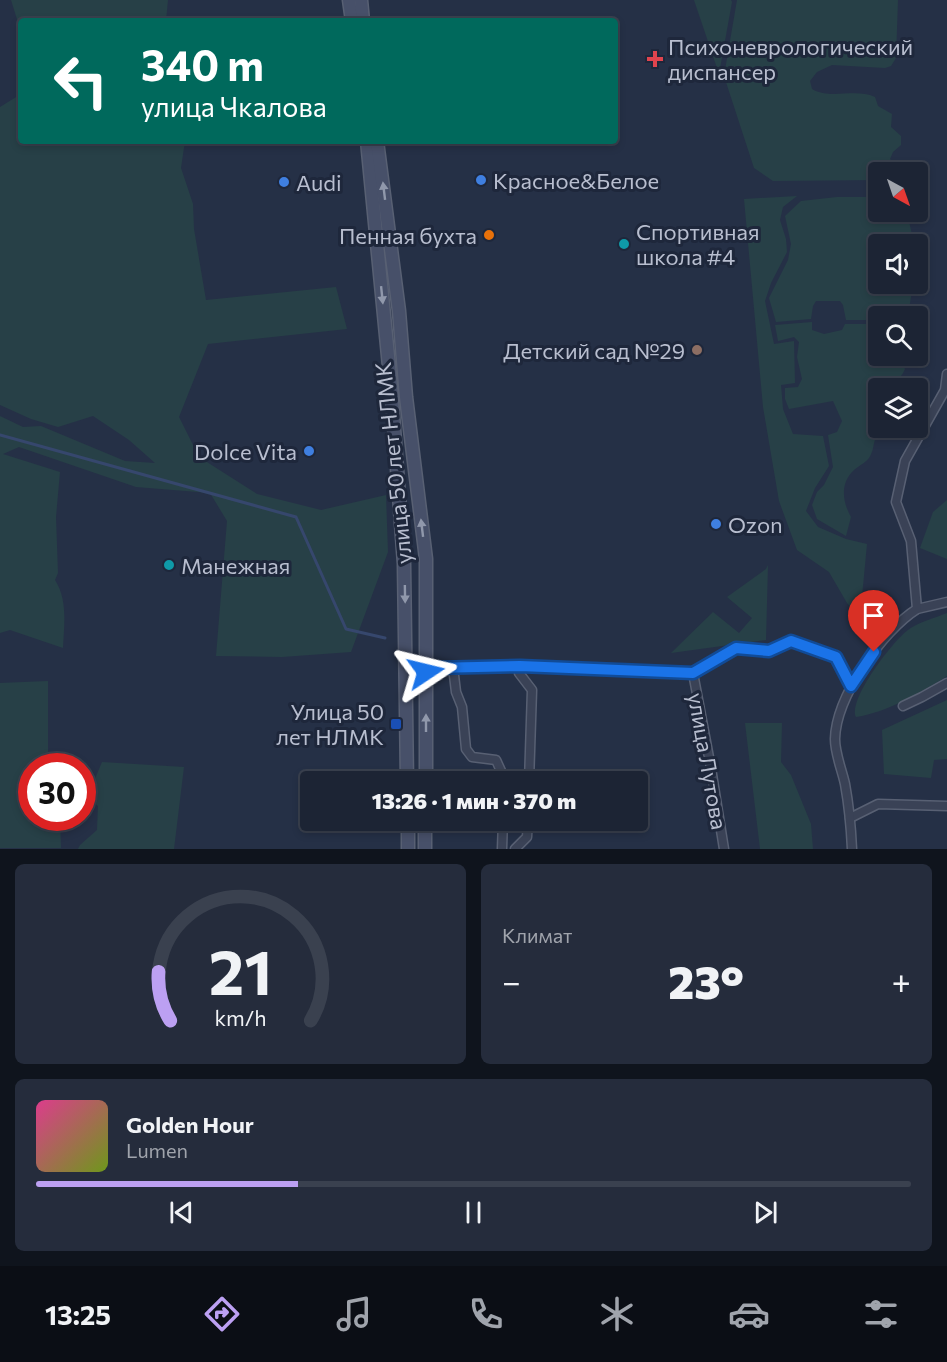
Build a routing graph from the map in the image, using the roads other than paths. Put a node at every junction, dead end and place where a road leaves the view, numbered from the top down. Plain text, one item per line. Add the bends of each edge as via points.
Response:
1 (350, 0) edge
2 (361, 0) edge
3 (352, 18) edge
4 (363, 18) edge
5 (367, 144) edge
6 (378, 144) edge
7 (947, 374) edge
8 (947, 602) edge
9 (917, 609) junction
10 (520, 666) junction
11 (453, 667) junction
12 (426, 672) junction
13 (693, 673) junction
14 (947, 682) edge
15 (851, 686) junction
16 (903, 705) dead end
17 (407, 771) edge
18 (426, 771) edge
19 (501, 771) edge
20 (529, 771) edge
21 (947, 806) edge
22 (850, 818) junction
23 (408, 831) edge
24 (503, 831) edge
25 (527, 831) edge
26 (408, 849) edge
27 (502, 849) edge
28 (515, 849) edge
29 (724, 849) edge
30 (852, 849) edge

1 - 3 main road
2 - 4 main road
5 -> 17 main road, улица 50 лет НЛМК via 404,564
12 -> 6 main road, улица 50 лет НЛМК via 426,560
7 - 9 street via 945,390 904,461 896,502 911,541
8 - 9 street
9 - 15 street via 885,635
10 - 11 street
10 - 13 street
10 - 20 street via 519,674 532,690
11 - 12 street
11 - 19 street via 466,749 472,757 496,760
18 -> 12 main road, улица 50 лет НЛМК
13 - 15 street via 736,648 769,651 791,641 836,657
13 - 29 street, улица Лутова
14 - 16 street
15 - 22 street via 835,740
21 - 22 street via 878,804
22 - 30 street
23 - 26 main road
24 - 27 street
25 - 28 street via 527,837

